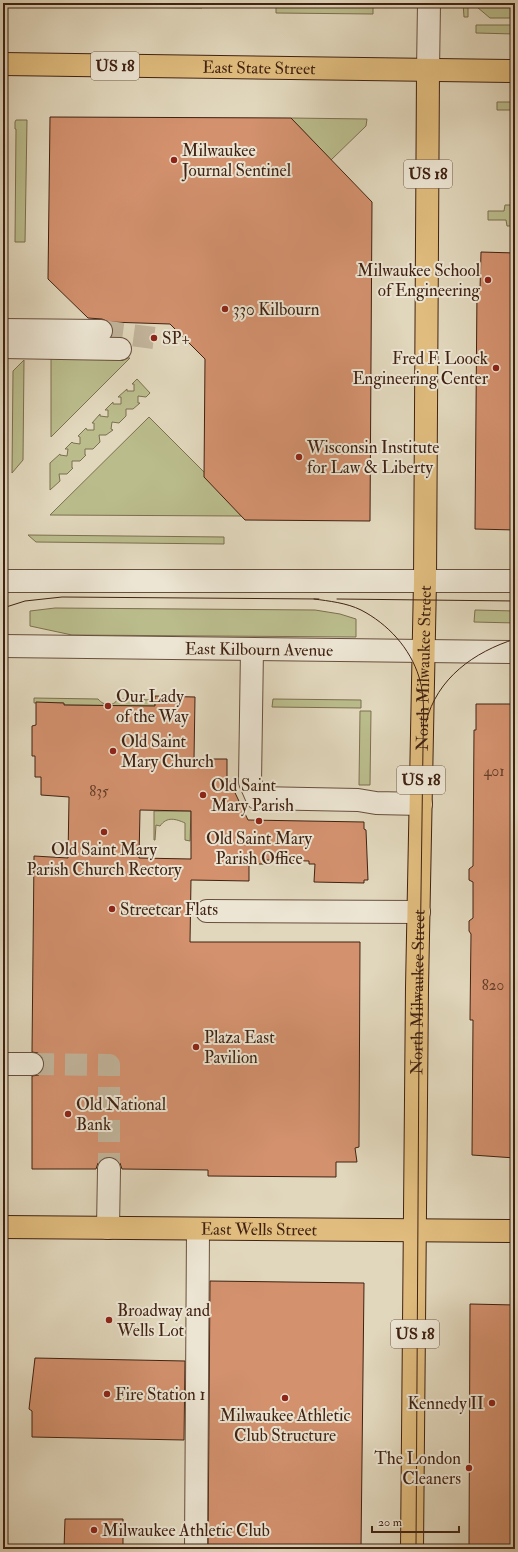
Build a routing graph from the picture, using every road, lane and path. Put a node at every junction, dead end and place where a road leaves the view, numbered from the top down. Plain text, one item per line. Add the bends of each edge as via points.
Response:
1 (429, 3) edge
2 (3, 64) edge
3 (428, 71) junction
4 (515, 71) edge
5 (3, 330) edge
6 (101, 331) tunnel mouth
7 (3, 347) edge
8 (120, 349) dead end
9 (3, 581) edge
10 (425, 581) junction
11 (515, 581) edge
12 (3, 646) edge
13 (252, 649) junction
14 (424, 650) junction
15 (515, 652) edge
16 (421, 804) junction
17 (207, 911) dead end
18 (419, 912) junction
19 (3, 1064) edge
20 (32, 1064) tunnel mouth
21 (109, 1169) tunnel mouth
22 (3, 1227) edge
23 (108, 1228) junction
24 (198, 1229) junction
25 (416, 1231) junction
26 (515, 1232) edge
27 (196, 1549) edge
28 (412, 1549) edge

1 - 3 street, North Milwaukee Street
2 - 3 main road, East State Street / US 18
3 - 4 main road, East State Street
3 - 10 main road, North Milwaukee Street / US 18
5 - 6 street
7 - 8 street
9 - 10 street
10 - 11 street
10 - 14 main road, North Milwaukee Street / US 18
12 - 13 street, East Kilbourn Avenue
13 - 14 street, East Kilbourn Avenue
13 - 16 street via 250,782 257,798
14 - 15 street, East Kilbourn Avenue
14 - 16 main road, North Milwaukee Street / US 18
16 - 18 main road, North Milwaukee Street / US 18
17 - 18 street
18 - 25 main road, North Milwaukee Street / US 18
19 - 20 street
21 - 23 street
22 - 23 main road, East Wells Street
23 - 24 main road, East Wells Street
24 - 25 main road, East Wells Street
24 - 27 street
25 - 26 main road, East Wells Street
25 - 28 main road, North Milwaukee Street / US 18

